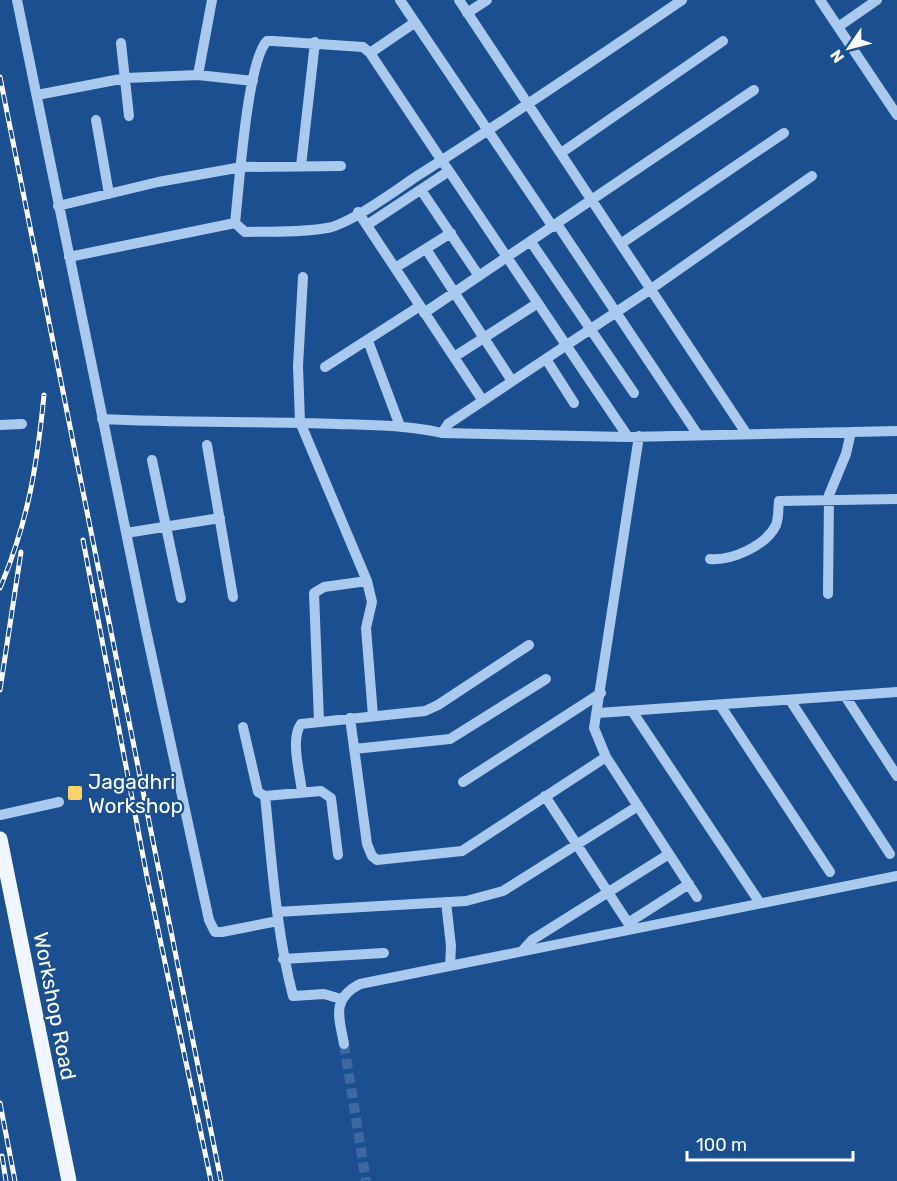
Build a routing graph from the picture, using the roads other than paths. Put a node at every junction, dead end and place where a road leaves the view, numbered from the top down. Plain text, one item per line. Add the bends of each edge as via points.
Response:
1 (17, 0) edge
2 (212, 0) edge
3 (400, 0) edge
4 (459, 0) edge
5 (487, 0) edge
6 (682, 0) edge
7 (820, 0) edge
8 (877, 0) edge
9 (467, 13) junction
10 (414, 23) junction
11 (838, 27) junction
12 (723, 41) dead end
13 (315, 42) junction
14 (121, 43) dead end
15 (370, 53) junction
16 (198, 75) junction
17 (126, 78) junction
18 (253, 81) junction
19 (754, 90) dead end
20 (36, 95) junction
21 (529, 105) junction
22 (897, 115) edge
23 (129, 116) dead end
24 (96, 120) dead end
25 (487, 131) junction
26 (784, 133) dead end
27 (561, 153) junction
28 (442, 160) junction
29 (301, 166) junction
30 (341, 166) dead end
31 (242, 167) junction
32 (450, 171) junction
33 (812, 176) dead end
34 (422, 190) junction
35 (109, 194) junction
36 (592, 200) junction
37 (58, 206) junction
38 (358, 212) junction
39 (235, 223) junction
40 (367, 225) junction
41 (555, 226) junction
42 (451, 233) junction
43 (531, 242) junction
44 (622, 243) junction
45 (426, 249) junction
46 (69, 257) junction
47 (508, 258) junction
48 (395, 268) junction
49 (479, 276) junction
50 (303, 278) dead end
51 (651, 289) junction
52 (454, 293) junction
53 (538, 303) junction
54 (422, 310) junction
55 (616, 312) junction
56 (590, 329) junction
57 (483, 338) junction
58 (368, 341) junction
59 (567, 345) junction
60 (454, 357) junction
61 (546, 359) junction
62 (325, 367) dead end
63 (512, 381) junction
64 (634, 393) dead end
65 (483, 401) junction
66 (574, 403) dead end
67 (102, 419) junction
68 (300, 422) junction
69 (22, 424) dead end
70 (0, 425) edge
71 (400, 426) junction
72 (897, 431) edge
73 (442, 432) junction
74 (851, 432) junction
75 (747, 433) junction
76 (698, 435) junction
77 (634, 436) junction
78 (207, 445) dead end
79 (152, 460) dead end
80 (829, 500) junction
81 (897, 500) edge
82 (220, 518) junction
83 (166, 526) junction
84 (126, 533) junction
85 (710, 559) dead end
86 (367, 581) junction
87 (828, 594) dead end
88 (233, 597) dead end
89 (181, 598) dead end
90 (529, 645) dead end
91 (546, 679) dead end
92 (897, 692) edge
93 (601, 693) junction
94 (844, 696) junction
95 (790, 699) junction
96 (720, 705) junction
97 (632, 711) junction
98 (598, 713) junction
99 (373, 716) junction
100 (350, 718) junction
101 (319, 721) junction
102 (243, 727) dead end
103 (354, 748) junction
104 (606, 757) junction
105 (897, 776) edge
106 (463, 782) dead end
107 (302, 792) junction
108 (265, 796) junction
109 (545, 796) junction
110 (59, 802) dead end
111 (638, 806) junction
112 (0, 815) edge
113 (0, 839) edge
114 (577, 844) junction
115 (669, 854) junction
116 (890, 854) dead end
117 (338, 855) dead end
118 (830, 872) dead end
119 (897, 876) edge
120 (689, 884) junction
121 (607, 891) junction
122 (697, 897) dead end
123 (446, 902) junction
124 (760, 903) junction
125 (277, 916) junction
126 (630, 926) junction
127 (522, 951) junction
128 (384, 953) dead end
129 (283, 959) junction
130 (450, 966) junction
131 (341, 999) junction
132 (344, 1044) tunnel mouth
133 (69, 1181) edge

1 - 20 street
2 - 16 street
3 - 10 street
4 - 9 street
5 - 9 street
6 - 21 street
7 - 11 street
8 - 11 street
9 - 21 street
10 - 15 street
10 - 25 street
11 - 22 street
12 - 27 street
13 - 15 street via 363,47
13 - 18 street via 267,41 258,54
13 - 29 street
14 - 17 street
15 - 28 street
16 - 17 street
16 - 18 street
17 - 20 street
17 - 23 street
18 - 31 street
19 - 36 street
20 - 37 street
21 - 25 street
21 - 27 street
24 - 35 street
25 - 28 street
25 - 41 street
26 - 44 street
27 - 36 street
28 - 32 street
28 - 38 street
29 - 30 street
29 - 31 street
31 - 35 street
31 - 39 street
32 - 34 street
32 - 47 street
33 - 51 street
34 - 40 street
34 - 42 street
35 - 37 street
36 - 41 street
36 - 44 street
37 - 46 street
38 - 39 street via 327,228 245,232
38 - 40 street
39 - 46 street
40 - 48 street
41 - 43 street
41 - 55 street
42 - 45 street
42 - 49 street
43 - 47 street
43 - 56 street
44 - 51 street
45 - 48 street
45 - 52 street
46 - 67 street
47 - 49 street
47 - 53 street
48 - 54 street
49 - 52 street
50 - 68 street via 298,366
51 - 55 street
51 - 75 street
52 - 54 street
52 - 57 street
53 - 57 street
53 - 59 street
54 - 58 street
54 - 60 street
55 - 56 street
55 - 76 street
56 - 59 street
56 - 64 street
57 - 60 street
57 - 63 street
58 - 62 street
58 - 71 street
59 - 61 street
59 - 77 street
60 - 65 street
61 - 63 street
61 - 66 street
63 - 65 street
65 - 73 street
67 - 68 street
67 - 84 street
68 - 71 street
68 - 86 street
69 - 70 street
71 - 73 street
72 - 74 street
73 - 77 street
74 - 75 street
74 - 80 street
75 - 76 street
76 - 77 street
77 - 93 street
78 - 82 street
79 - 83 street
80 - 81 street
80 - 85 street via 779,501 774,528 756,545 723,560
80 - 87 street
82 - 83 street
82 - 88 street
83 - 84 street
83 - 89 street
84 - 125 street via 209,920 215,932 222,932
86 - 99 street via 372,602 366,628
86 - 101 street via 324,586 314,593
90 - 99 street via 438,705 412,714
91 - 103 street via 450,739
92 - 94 street
93 - 98 street
93 - 106 street
94 - 95 street
94 - 105 street
95 - 96 street
95 - 116 street
96 - 97 street
96 - 118 street
97 - 98 street
97 - 124 street
98 - 104 street via 594,728
99 - 100 street
100 - 101 street
100 - 103 street
101 - 107 street via 301,724 297,730
102 - 108 street via 256,787
103 - 109 street via 367,844 377,860 462,851
104 - 109 street
104 - 111 street
107 - 108 street
107 - 117 street via 321,791 331,798
108 - 125 street
109 - 114 street
110 - 112 street
111 - 114 street
111 - 115 street
113 - 133 main road, Workshop Road
114 - 121 street
114 - 123 street via 503,891
115 - 120 street
115 - 121 street
119 - 124 street
120 - 122 street
120 - 126 street
121 - 126 street
121 - 127 street via 532,940
123 - 125 street
123 - 130 street
124 - 126 street
125 - 129 street
126 - 127 street
127 - 130 street
128 - 129 street
129 - 131 street via 293,996 324,994
130 - 131 street via 360,984
131 - 132 street

